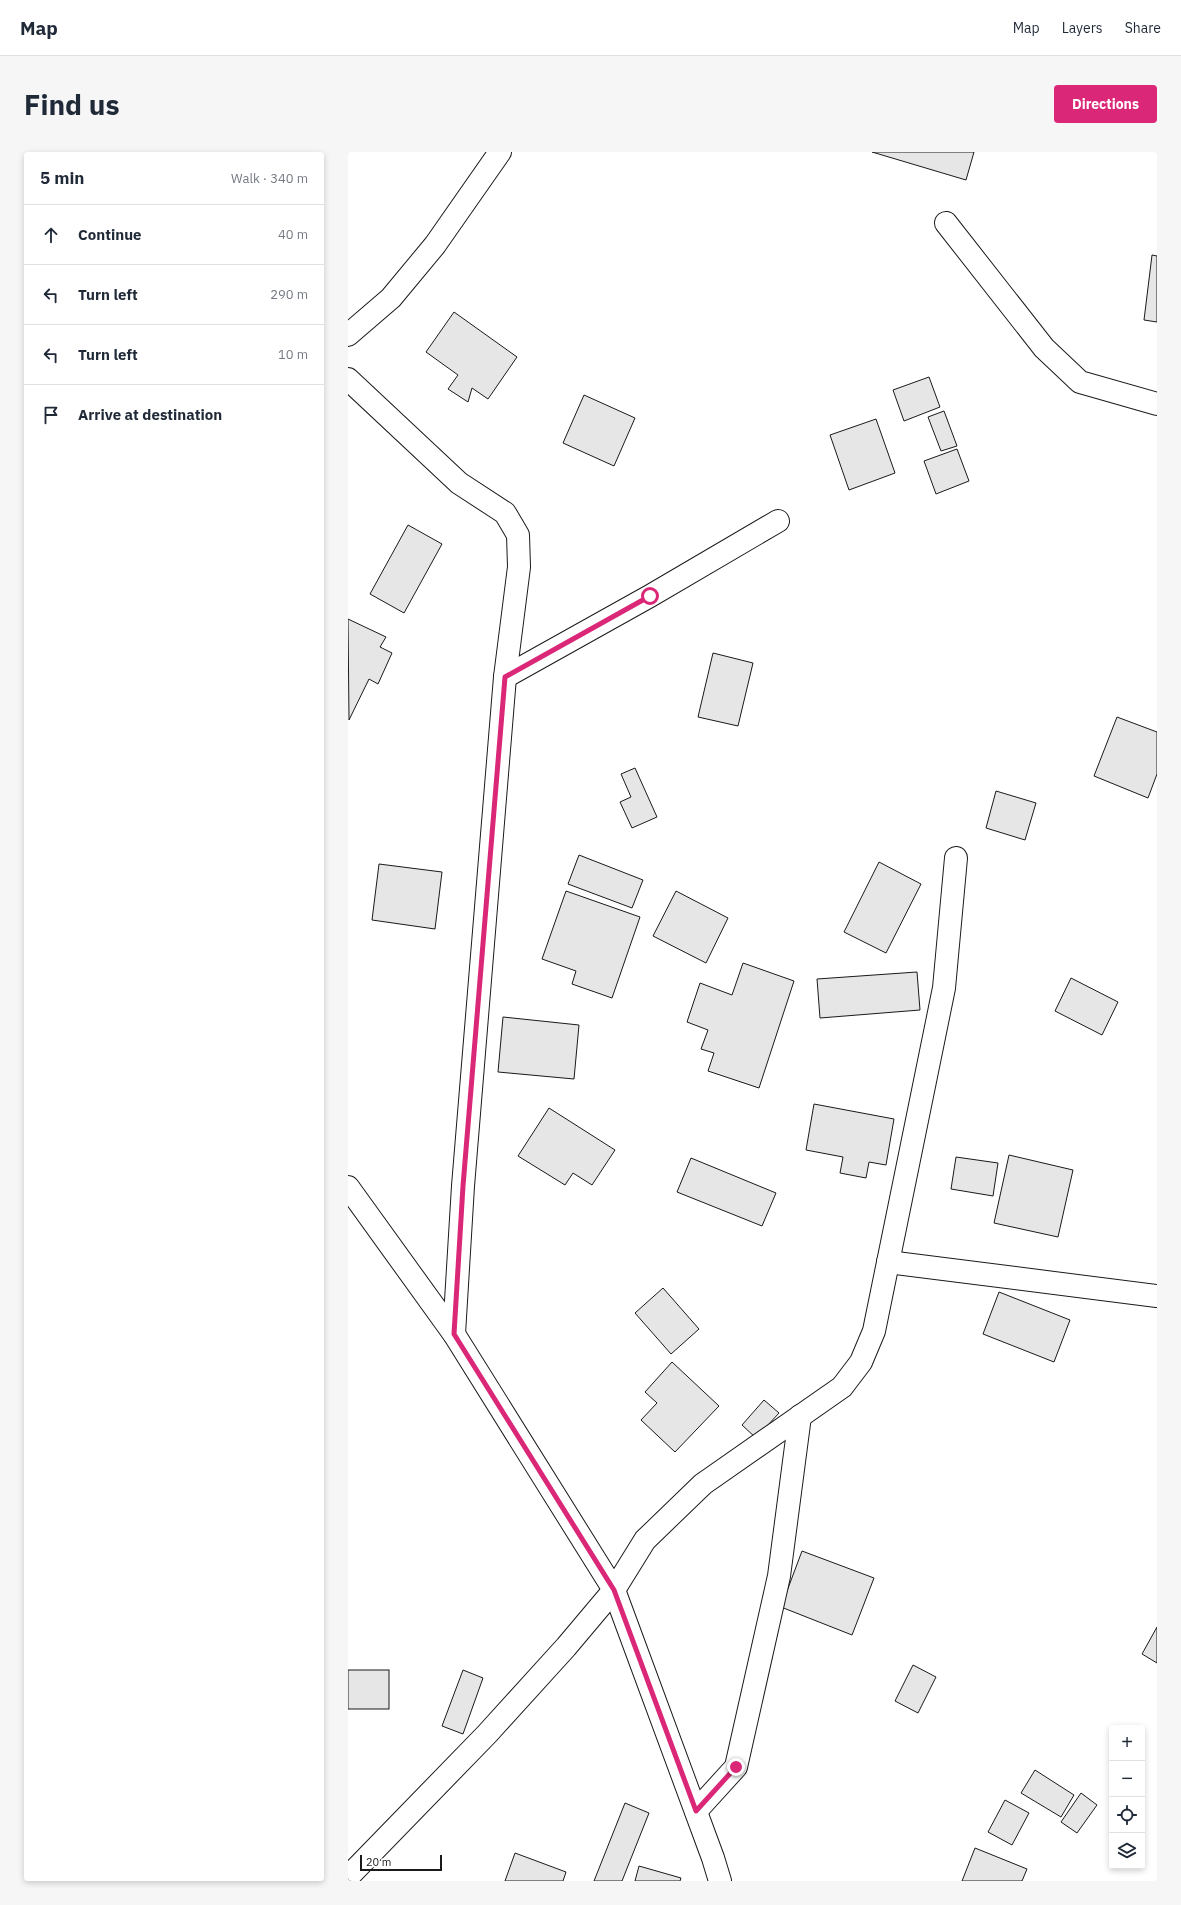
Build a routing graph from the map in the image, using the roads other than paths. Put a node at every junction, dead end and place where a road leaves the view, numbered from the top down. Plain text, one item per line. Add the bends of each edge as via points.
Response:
1 (500, 152) edge
2 (946, 223) dead end
3 (348, 335) edge
4 (348, 379) edge
5 (1157, 404) edge
6 (778, 521) dead end
7 (505, 677) junction
8 (956, 858) dead end
9 (348, 1187) edge
10 (888, 1262) junction
11 (1157, 1296) edge
12 (454, 1334) junction
13 (800, 1416) junction
14 (614, 1590) junction
15 (696, 1811) junction
16 (348, 1877) edge
17 (720, 1881) edge

1 - 3 street via 416,268 391,298
2 - 5 street via 1044,348 1080,382
4 - 7 street via 458,483 506,513 518,535 519,567
6 - 7 street
7 - 12 street via 463,1186
8 - 10 street via 944,988
9 - 12 street
10 - 11 street
10 - 13 street via 874,1331 861,1362 842,1387
12 - 14 street
13 - 14 street via 703,1484 645,1540
13 - 15 street via 779,1576 736,1767
14 - 15 street
14 - 16 street via 487,1734
15 - 17 street

